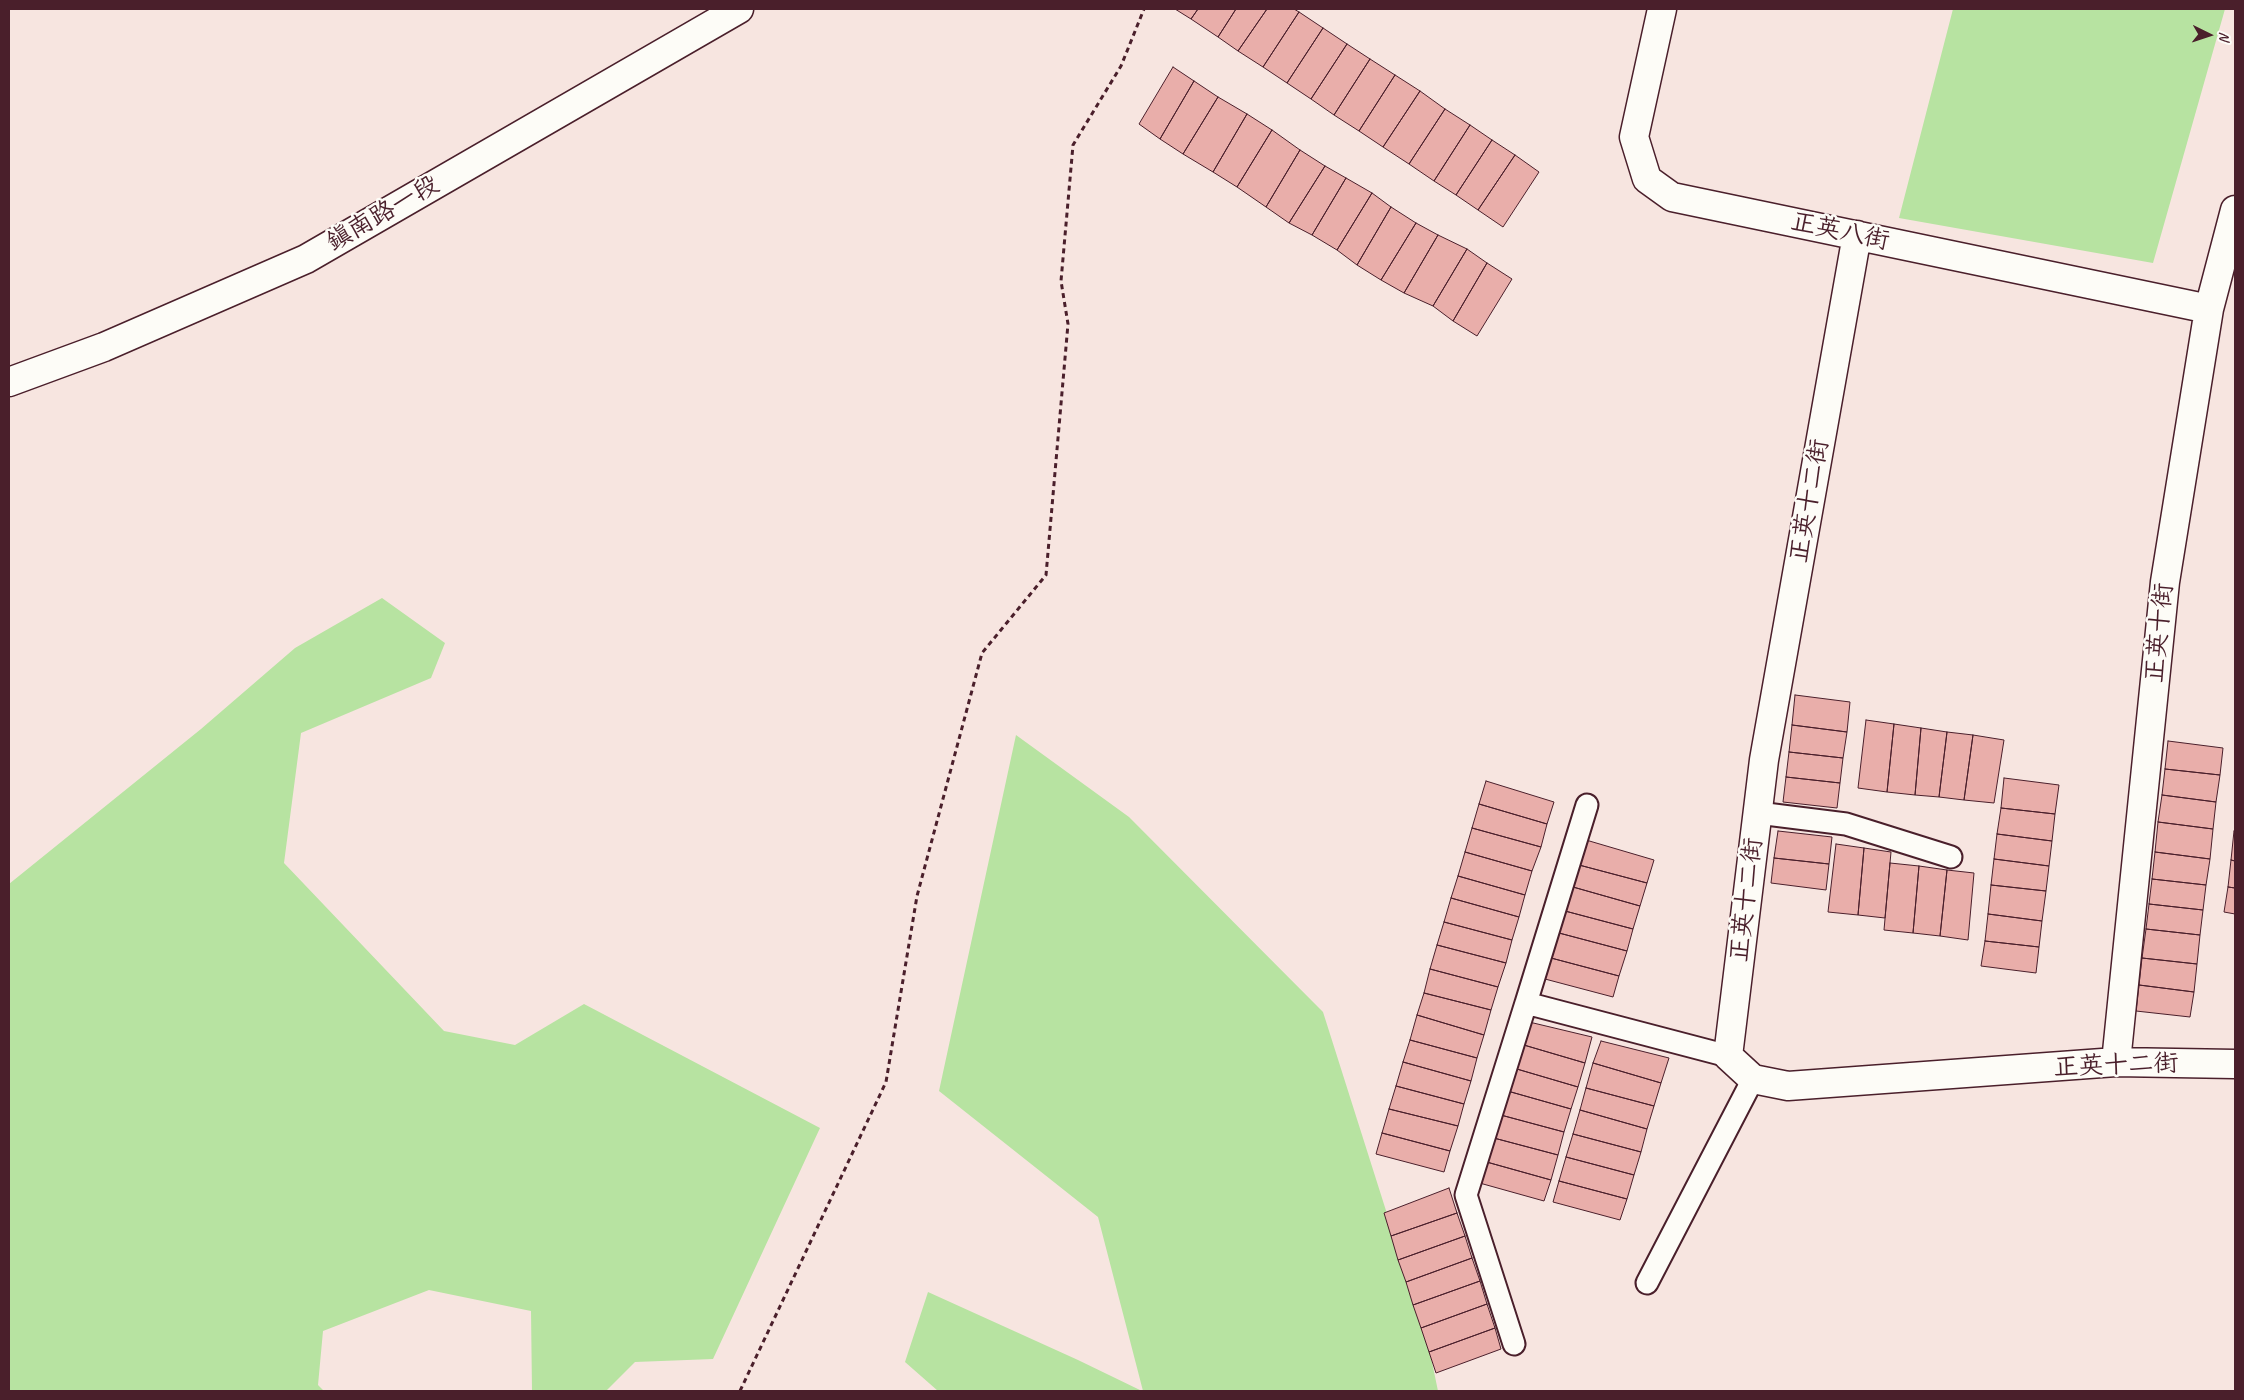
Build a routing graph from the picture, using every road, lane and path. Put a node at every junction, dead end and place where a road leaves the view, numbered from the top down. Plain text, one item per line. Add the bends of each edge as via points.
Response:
1 (739, 9) edge
2 (1144, 9) edge
3 (1662, 9) edge
4 (2235, 210) edge
5 (1857, 235) junction
6 (2209, 309) junction
7 (9, 382) edge
8 (1587, 805) dead end
9 (1758, 813) junction
10 (1951, 857) dead end
11 (1526, 1003) junction
12 (1728, 1056) junction
13 (2116, 1062) junction
14 (2235, 1064) edge
15 (1753, 1079) junction
16 (1647, 1283) dead end
17 (1514, 1344) dead end
18 (740, 1391) edge

1 - 7 street, 鎮南路一段 via 306,259 104,348
2 - 18 path via 1121,66 1073,145 1061,281 1068,324 1046,575 982,653 918,896 886,1082
3 - 5 street, 正英八街 via 1634,137 1647,179 1672,197
4 - 6 street, 正英十街
5 - 6 street, 正英八街
5 - 9 street, 正英十二街 via 1764,760
6 - 13 street, 正英十街 via 2165,582
8 - 11 lane
9 - 10 lane via 1846,824
9 - 12 street, 正英十二街
11 - 12 lane
11 - 17 lane via 1466,1195
12 - 15 street
13 - 14 street, 正英十二街
13 - 15 street, 正英十二街 via 1788,1086
15 - 16 lane

